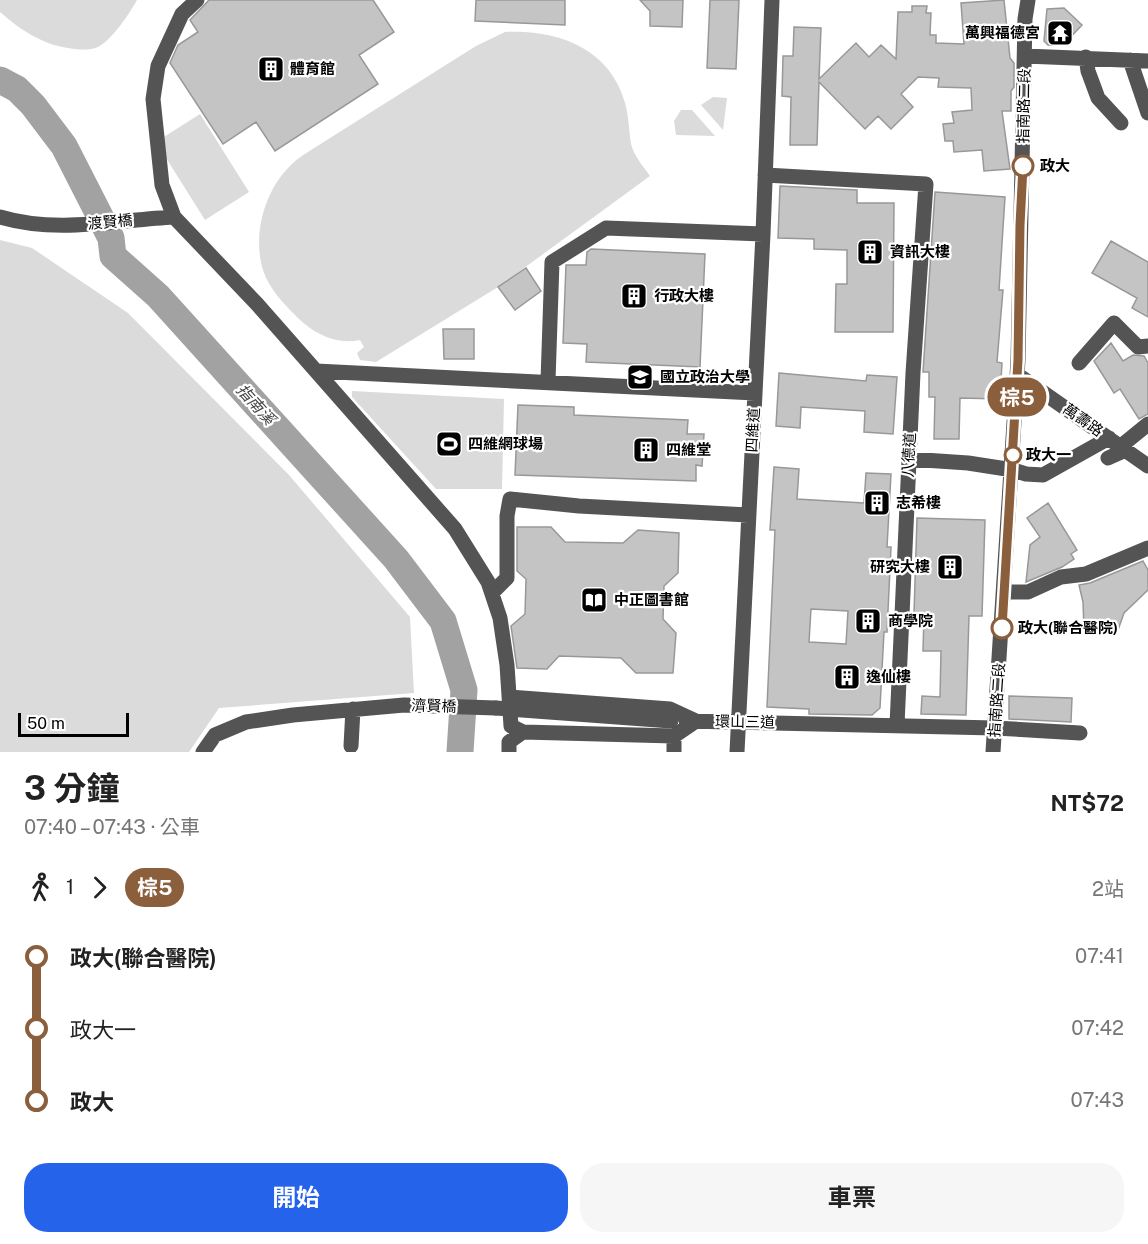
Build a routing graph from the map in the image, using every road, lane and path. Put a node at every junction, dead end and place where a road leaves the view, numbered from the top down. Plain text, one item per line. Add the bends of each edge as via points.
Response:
1 (197, 0) edge
2 (772, 0) edge
3 (1028, 0) edge
4 (1025, 56) junction
5 (1086, 57) junction
6 (1130, 60) junction
7 (1148, 61) edge
8 (1148, 112) edge
9 (1121, 123) dead end
10 (765, 175) junction
11 (0, 217) edge
12 (174, 217) junction
13 (763, 234) junction
14 (1148, 346) edge
15 (1079, 363) dead end
16 (315, 371) junction
17 (1018, 375) junction
18 (548, 381) junction
19 (755, 393) junction
20 (1148, 424) edge
21 (1118, 445) junction
22 (1108, 458) dead end
23 (909, 459) junction
24 (1148, 466) edge
25 (1013, 470) junction
26 (748, 515) junction
27 (1148, 548) edge
28 (493, 592) junction
29 (1004, 592) junction
30 (509, 697) junction
31 (496, 708) joint
32 (353, 709) junction
33 (696, 722) junction
34 (738, 723) junction
35 (897, 725) junction
36 (673, 728) junction
37 (995, 728) junction
38 (517, 729) junction
39 (1080, 733) dead end
40 (351, 746) dead end
41 (203, 752) edge
42 (509, 752) edge
43 (674, 752) edge
44 (737, 752) edge
45 (993, 752) edge

1 - 12 street via 182,14 158,66 153,99 162,185
2 - 10 street, 四維道
3 - 4 street, 指南路二段
4 - 5 street
4 - 17 street, 指南路二段
5 - 6 street
5 - 9 street via 1098,98
6 - 7 street
6 - 8 street
10 - 13 street, 四維道
10 - 23 street, 八德道 via 926,184
11 - 12 street, 渡賢橋 via 83,225
12 - 16 street
13 - 18 street via 606,228 552,262
13 - 19 street, 四維道
14 - 15 street via 1138,347 1114,323
16 - 18 street
16 - 28 street via 455,529
17 - 21 street, 萬壽路
17 - 25 street, 指南路二段
18 - 19 street
19 - 26 street, 四維道
20 - 21 street
21 - 22 street
21 - 24 street, 萬壽路
21 - 25 street via 1042,475
23 - 25 street
23 - 35 street, 八德道
25 - 29 street, 指南路二段
26 - 28 street via 510,499 507,578
26 - 34 street, 四維道
27 - 29 street via 1086,574 1060,577 1028,592
28 - 30 street via 500,618
29 - 37 street, 指南路二段
30 - 33 street via 670,709
30 - 38 street
31 - 32 street, 濟賢橋 via 404,705
31 - 36 street, 環山三道, bridge
32 - 40 street
32 - 41 street via 246,722 215,735
33 - 34 street, 環山三道
33 - 36 street, 環山三道
34 - 35 street, 環山三道
34 - 44 street, 四維道
35 - 37 street, 環山三道
36 - 38 street
36 - 43 street
37 - 39 street, 環山三道
37 - 45 street, 指南路二段
38 - 42 street

